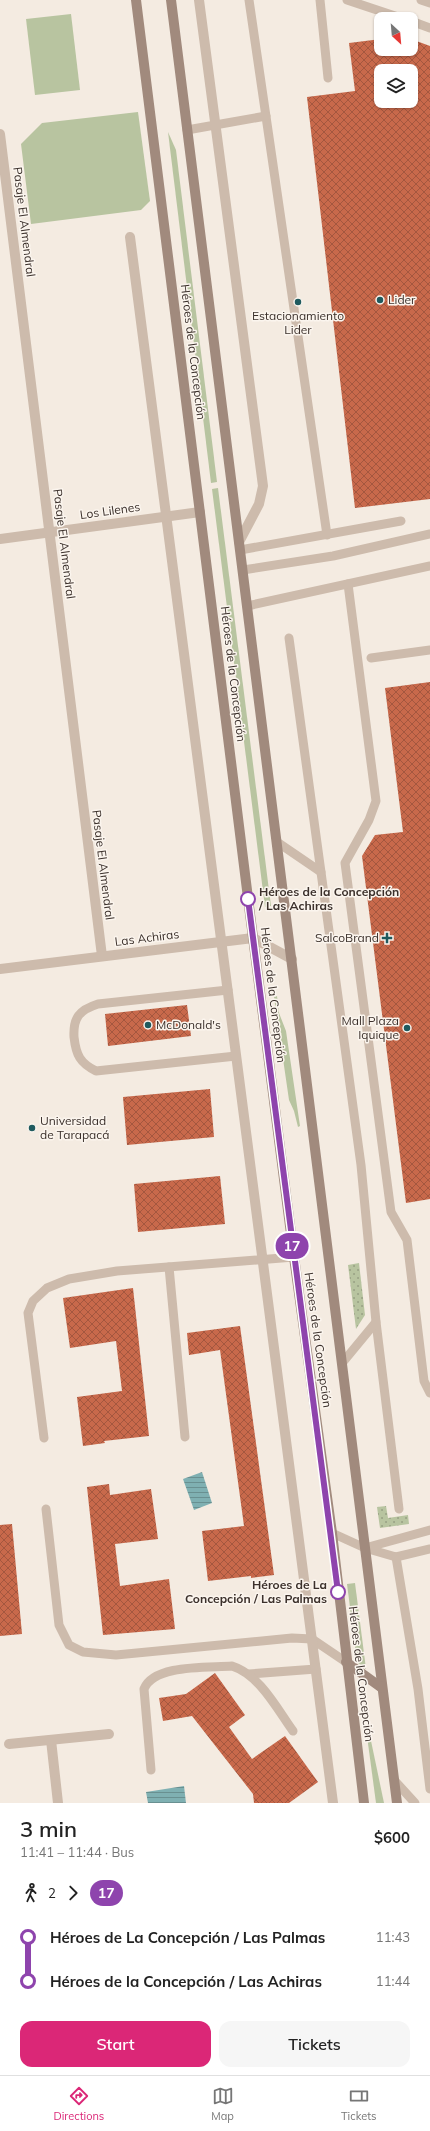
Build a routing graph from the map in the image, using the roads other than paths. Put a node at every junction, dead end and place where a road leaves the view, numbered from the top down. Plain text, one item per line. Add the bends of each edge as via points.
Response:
1 (136, 0) edge
2 (171, 0) edge
3 (198, 0) edge
4 (249, 0) edge
5 (320, 0) edge
6 (347, 0) edge
7 (422, 0) edge
8 (430, 3) edge
9 (383, 12) edge
10 (418, 24) edge
11 (430, 28) edge
12 (328, 78) dead end
13 (266, 116) junction
14 (215, 125) junction
15 (188, 130) junction
16 (0, 134) edge
17 (130, 237) dead end
18 (200, 512) junction
19 (166, 517) junction
20 (401, 521) dead end
21 (49, 532) junction
22 (430, 534) edge
23 (327, 535) junction
24 (0, 539) edge
25 (240, 546) junction
26 (430, 566) edge
27 (243, 570) junction
28 (348, 584) junction
29 (247, 606) junction
30 (289, 638) dead end
31 (430, 650) edge
32 (371, 658) dead end
33 (277, 842) junction
34 (321, 872) junction
35 (253, 938) junction
36 (222, 941) junction
37 (102, 956) junction
38 (292, 959) junction
39 (0, 969) edge
40 (228, 990) junction
41 (236, 1056) junction
42 (294, 1257) junction
43 (263, 1260) junction
44 (169, 1267) junction
45 (376, 1322) junction
46 (343, 1362) junction
47 (430, 1393) edge
48 (185, 1437) dead end
49 (44, 1438) dead end
50 (46, 1509) dead end
51 (399, 1509) dead end
52 (430, 1530) edge
53 (332, 1533) junction
54 (365, 1548) junction
55 (430, 1549) edge
56 (396, 1557) junction
57 (312, 1638) junction
58 (346, 1662) junction
59 (316, 1669) junction
60 (249, 1674) junction
61 (382, 1688) junction
62 (294, 1731) dead end
63 (109, 1734) dead end
64 (51, 1740) junction
65 (9, 1744) dead end
66 (151, 1770) dead end
67 (394, 1780) junction
68 (430, 1789) edge
69 (58, 1803) edge
70 (333, 1803) edge
71 (364, 1803) edge
72 (397, 1803) edge
73 (414, 1803) edge

1 - 18 main road, Héroes de la Concepción
2 - 15 main road, Héroes de la Concepción
3 - 14 street
4 - 13 lane
5 - 12 lane
6 - 9 lane
7 - 8 lane
10 - 11 lane
13 - 14 lane
13 - 23 lane
14 - 15 lane
14 - 25 street via 263,486 259,504
15 - 25 main road, Héroes de la Concepción
16 - 21 street, Pasaje El Almendral
17 - 19 street
18 - 19 street, Los Lilenes
18 - 35 main road, Héroes de la Concepción
19 - 21 street, Los Lilenes
19 - 36 street
20 - 23 lane
21 - 24 street, Los Lilenes
21 - 37 street, Pasaje El Almendral
22 - 27 lane via 332,556
23 - 25 lane
25 - 27 main road, Héroes de la Concepción
26 - 28 lane
27 - 29 main road, Héroes de la Concepción
28 - 29 lane
28 - 47 lane via 376,801 369,820 345,863 391,1212 407,1240 424,1381
29 - 33 main road, Héroes de la Concepción
30 - 34 lane
31 - 32 lane
33 - 34 lane
33 - 38 main road, Héroes de la Concepción
34 - 45 lane via 361,1165
35 - 36 street, Las Achiras
35 - 38 street
35 - 42 main road, Héroes de la Concepción
36 - 37 street, Las Achiras
36 - 40 street
37 - 39 street, Las Achiras
38 - 46 main road, Héroes de la Concepción
40 - 41 street
40 - 41 lane via 87,1007 78,1014 73,1025 76,1052 79,1060 96,1071
41 - 43 street
42 - 43 lane
42 - 53 main road, Héroes de la Concepción
43 - 44 lane
43 - 57 street
44 - 48 lane
44 - 49 lane via 69,1278 47,1288 33,1301 28,1313
45 - 46 lane
45 - 51 lane
46 - 54 main road, Héroes de la Concepción
50 - 57 lane via 59,1624 68,1645 73,1648 83,1652 116,1655
52 - 54 lane
53 - 54 lane
53 - 58 main road, Héroes de la Concepción
54 - 56 lane
54 - 61 main road, Héroes de la Concepción
55 - 56 lane
56 - 68 lane via 418,1689
57 - 58 lane
57 - 59 street
58 - 61 main road
58 - 71 main road, Héroes de la Concepción
59 - 60 lane
59 - 70 street
60 - 62 lane
60 - 66 lane via 232,1666 166,1671 147,1682 144,1689
61 - 67 main road, Héroes de la Concepción
63 - 64 street
64 - 65 street
64 - 69 street
67 - 72 main road, Héroes de la Concepción
67 - 73 lane

